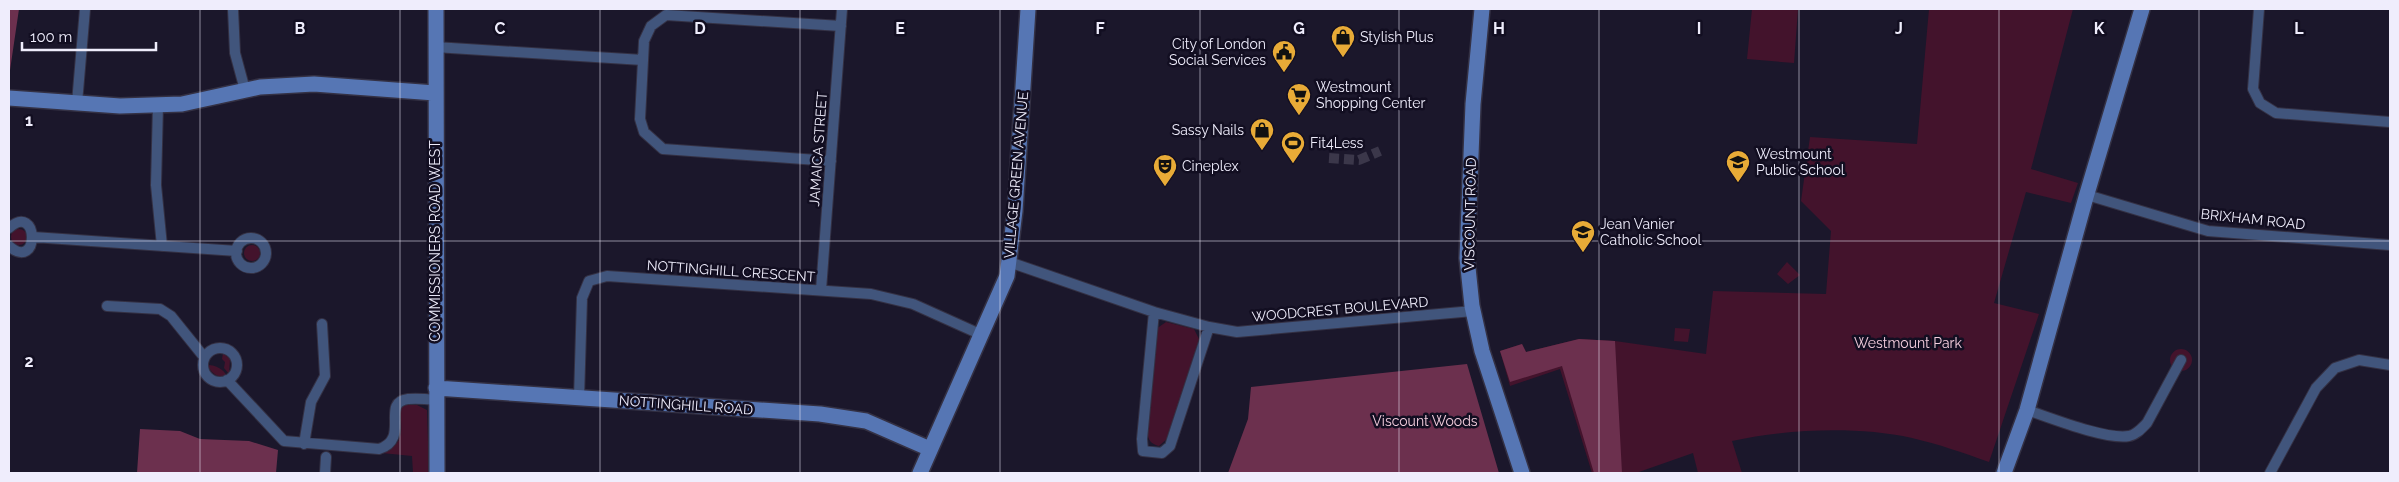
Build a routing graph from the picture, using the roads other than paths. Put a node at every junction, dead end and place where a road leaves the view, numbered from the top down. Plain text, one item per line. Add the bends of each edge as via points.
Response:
1 (85, 9) edge
2 (233, 9) edge
3 (436, 9) edge
4 (842, 9) edge
5 (1028, 9) edge
6 (1482, 9) edge
7 (2142, 9) edge
8 (2259, 9) edge
9 (841, 26) junction
10 (435, 47) junction
11 (643, 60) junction
12 (244, 90) junction
13 (435, 93) junction
14 (9, 98) edge
15 (77, 103) junction
16 (158, 105) junction
17 (2390, 122) edge
18 (831, 161) junction
19 (2087, 195) junction
20 (9, 228) edge
21 (34, 236) junction
22 (2390, 245) edge
23 (9, 246) edge
24 (162, 246) junction
25 (237, 251) dead end
26 (1009, 262) junction
27 (821, 290) junction
28 (107, 306) dead end
29 (1473, 311) junction
30 (1154, 312) junction
31 (322, 324) dead end
32 (1209, 327) junction
33 (982, 335) junction
34 (204, 357) junction
35 (2181, 360) dead end
36 (2390, 365) edge
37 (227, 380) junction
38 (436, 394) junction
39 (579, 398) junction
40 (2027, 410) junction
41 (304, 444) junction
42 (930, 449) junction
43 (326, 457) dead end
44 (325, 473) edge
45 (437, 473) edge
46 (920, 473) edge
47 (1522, 473) edge
48 (2004, 473) edge
49 (2270, 473) edge

1 - 15 street
2 - 12 street via 235,53
3 - 10 street, COMMISSIONERS ROAD WEST
4 - 9 street, JAMAICA STREET
5 - 26 street, VILLAGE GREEN AVENUE
6 - 29 street, VISCOUNT ROAD via 1468,191 1467,258
7 - 19 street
8 - 17 street via 2254,89 2260,103 2276,113
9 - 11 street via 666,15 651,26 644,41
9 - 18 street, JAMAICA STREET
10 - 11 street
10 - 13 street, COMMISSIONERS ROAD WEST
11 - 18 street via 640,119 644,132 663,148
12 - 13 street via 314,84
12 - 16 street via 182,104
13 - 38 street, COMMISSIONERS ROAD WEST
14 - 15 street
15 - 16 street
16 - 24 street via 156,185
18 - 27 street, JAMAICA STREET
19 - 22 street, BRIXHAM ROAD via 2208,231
19 - 40 street
20 - 21 street via 23,223
21 - 23 street via 30,246 23,250 13,250
21 - 24 street
24 - 25 street
26 - 30 street, WOODCREST BOULEVARD
26 - 33 street, VILLAGE GREEN AVENUE via 1007,276
27 - 33 street, NOTTINGHILL CRESCENT via 871,294 913,304
27 - 39 street, NOTTINGHILL CRESCENT via 607,276 589,281 582,298
28 - 34 street via 160,309 171,316
29 - 32 street, WOODCREST BOULEVARD via 1237,332
29 - 47 street, VISCOUNT ROAD via 1482,352
30 - 32 street, WOODCREST BOULEVARD
30 - 32 street via 1142,439 1144,450 1162,453 1170,446
31 - 41 street via 325,376 311,402
33 - 42 street, VILLAGE GREEN AVENUE
34 - 37 street via 202,368 207,377 217,382
34 - 37 street via 212,348 230,350 237,366
35 - 40 street via 2147,423 2130,436 2113,436
36 - 49 street via 2359,360 2336,368 2316,388
37 - 41 street via 276,435 284,441
38 - 39 street, NOTTINGHILL ROAD
38 - 41 street via 406,398 398,403 395,438 389,446 379,449
38 - 45 street, COMMISSIONERS ROAD WEST
39 - 42 street, NOTTINGHILL ROAD via 820,414 866,421
40 - 48 street
42 - 46 street, VILLAGE GREEN AVENUE
43 - 44 street

